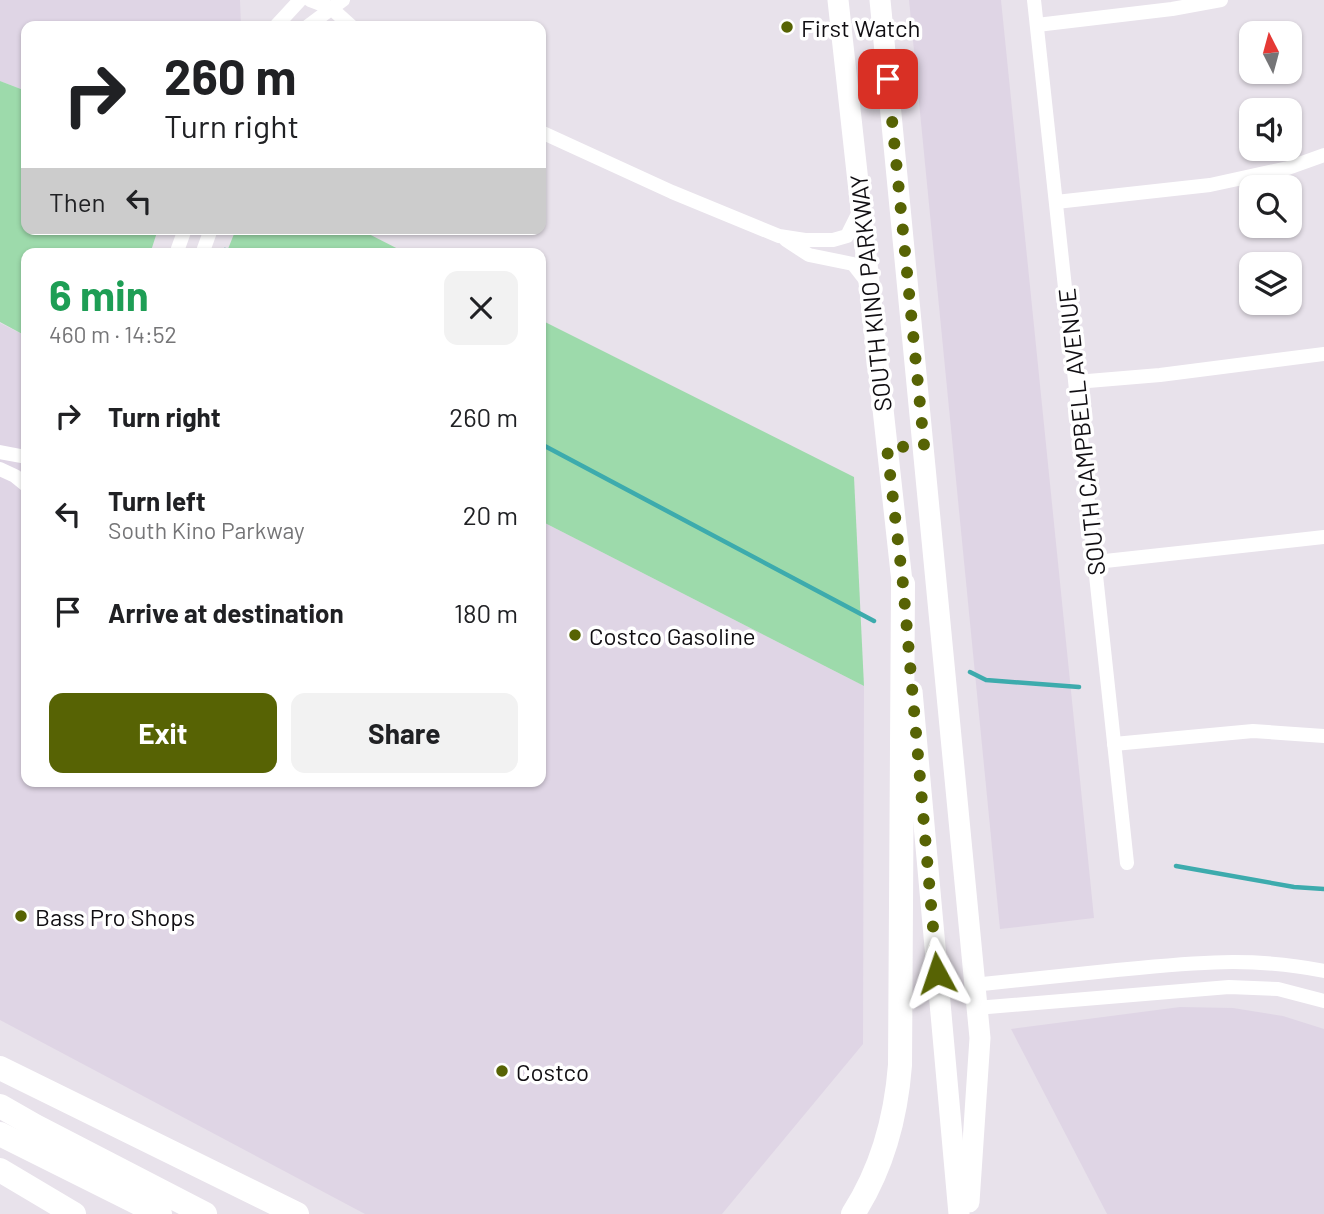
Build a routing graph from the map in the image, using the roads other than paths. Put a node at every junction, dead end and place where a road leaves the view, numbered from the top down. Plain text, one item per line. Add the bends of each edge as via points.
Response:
1 (300, 0) edge
2 (310, 0) edge
3 (838, 0) edge
4 (880, 0) edge
5 (1034, 0) edge
6 (1221, 0) edge
7 (334, 3) edge
8 (281, 21) edge
9 (314, 21) edge
10 (347, 21) edge
11 (1037, 24) junction
12 (546, 134) edge
13 (1324, 155) edge
14 (1056, 202) junction
15 (861, 207) junction
16 (779, 236) junction
17 (869, 284) junction
18 (1324, 354) edge
19 (1076, 382) junction
20 (924, 445) junction
21 (887, 448) junction
22 (0, 452) edge
23 (21, 456) edge
24 (0, 469) edge
25 (21, 480) edge
26 (1324, 537) edge
27 (1096, 562) junction
28 (903, 584) junction
29 (1324, 736) edge
30 (1114, 744) junction
31 (1127, 863) dead end
32 (1324, 971) edge
33 (973, 985) junction
34 (938, 988) junction
35 (1324, 1001) edge
36 (976, 1008) junction
37 (940, 1012) junction
38 (0, 1068) edge
39 (0, 1106) edge
40 (0, 1134) edge
41 (0, 1170) edge
42 (75, 1214) edge
43 (160, 1214) edge
44 (205, 1214) edge
45 (297, 1214) edge
46 (853, 1214) edge
47 (959, 1214) edge
48 (971, 1214) edge

1 - 8 street
2 - 7 street
3 - 15 main road, SOUTH KINO PARKWAY
4 - 20 main road, SOUTH KINO PARKWAY
5 - 11 street, SOUTH CAMPBELL AVENUE
6 - 11 street
7 - 9 street
7 - 10 street
11 - 14 street, SOUTH CAMPBELL AVENUE
12 - 16 street
13 - 14 street via 1210,186
14 - 19 street, SOUTH CAMPBELL AVENUE
15 - 16 street via 847,236 833,240
15 - 17 main road, SOUTH KINO PARKWAY
16 - 17 street via 809,255 853,264
17 - 21 main road, SOUTH KINO PARKWAY
18 - 19 street
19 - 27 street, SOUTH CAMPBELL AVENUE
20 - 21 main road
20 - 33 main road, SOUTH KINO PARKWAY
21 - 28 main road, SOUTH KINO PARKWAY
22 - 23 street
24 - 25 street
26 - 27 street
27 - 30 street, SOUTH CAMPBELL AVENUE
28 - 34 main road, SOUTH KINO PARKWAY
28 - 46 highway via 900,1065 884,1148
29 - 30 street via 1253,731
30 - 31 street, SOUTH CAMPBELL AVENUE
32 - 33 street via 1257,961 1192,962
33 - 34 main road
33 - 36 main road, SOUTH KINO PARKWAY
34 - 37 main road, SOUTH KINO PARKWAY
35 - 36 street via 1278,989 1229,987
36 - 37 main road
36 - 48 main road, SOUTH KINO PARKWAY via 980,1038
37 - 47 main road, SOUTH KINO PARKWAY
38 - 45 highway
39 - 44 highway
40 - 43 highway
41 - 42 highway

